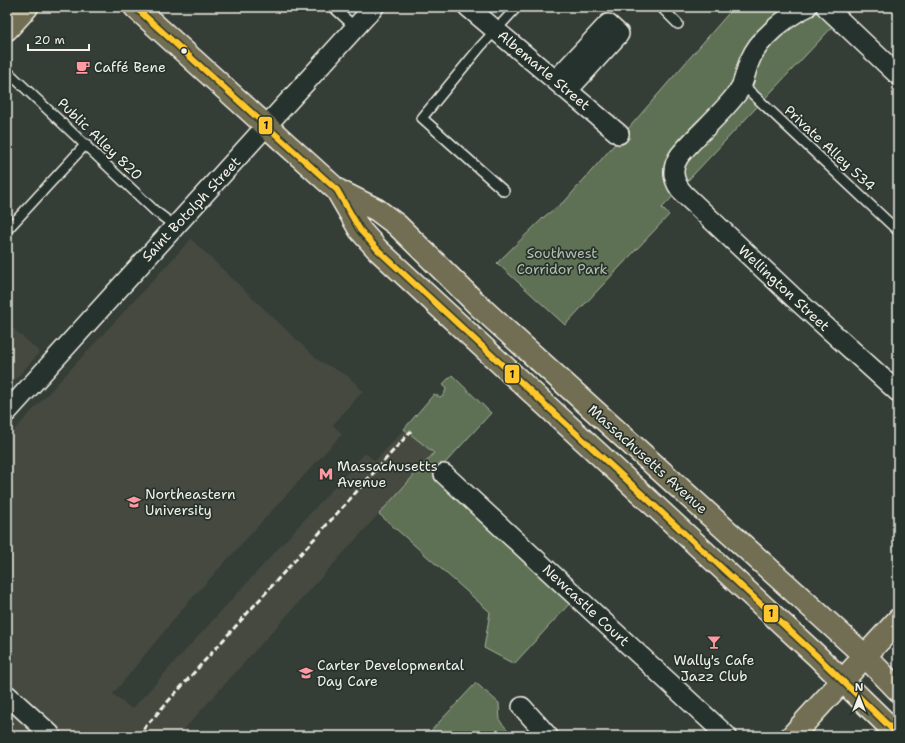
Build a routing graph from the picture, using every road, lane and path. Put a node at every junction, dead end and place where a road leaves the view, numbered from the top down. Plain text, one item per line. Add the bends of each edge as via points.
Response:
1 (27, 7) edge
2 (135, 7) edge
3 (334, 7) edge
4 (374, 7) edge
5 (468, 7) edge
6 (517, 7) edge
7 (661, 7) edge
8 (807, 7) edge
9 (826, 7) edge
10 (678, 24) dead end
11 (355, 27) junction
12 (7, 29) edge
13 (495, 30) junction
14 (7, 71) edge
15 (898, 75) edge
16 (742, 84) junction
17 (267, 126) junction
18 (619, 134) dead end
19 (86, 144) junction
20 (337, 190) junction
21 (504, 191) dead end
22 (175, 226) junction
23 (7, 230) edge
24 (898, 232) edge
25 (898, 392) edge
26 (7, 412) edge
27 (444, 474) dead end
28 (898, 620) edge
29 (865, 656) junction
30 (843, 680) junction
31 (898, 690) edge
32 (7, 695) edge
33 (522, 706) dead end
34 (49, 735) edge
35 (898, 735) edge
36 (548, 736) edge
37 (727, 736) edge
38 (792, 736) edge

1 - 12 main road
2 - 17 main road, Massachusetts Avenue
3 - 11 lane
4 - 11 street, Saint Botolph Street
5 - 13 street, Albemarle Street
6 - 13 lane
7 - 10 lane
8 - 16 street via 786,18 756,49
9 - 15 street
11 - 17 street, Saint Botolph Street
13 - 18 street, Albemarle Street
13 - 21 lane via 422,118
14 - 19 lane, Public Alley 820
16 - 24 lane, Private Alley 534
16 - 25 street, Wellington Street via 738,92 680,155 674,168 675,179 684,194
17 - 20 main road, Massachusetts Avenue
17 - 22 street, Saint Botolph Street
19 - 22 lane, Public Alley 820 via 155,211
19 - 23 lane
20 - 29 main road, Massachusetts Avenue via 377,210 397,225 479,306
20 - 30 main road, Massachusetts Avenue via 360,230 378,250
22 - 26 street, Saint Botolph Street
27 - 37 street, Newcastle Court
28 - 29 main road
29 - 30 main road
29 - 31 main road, Massachusetts Avenue
30 - 35 main road, Massachusetts Avenue
30 - 38 main road
32 - 34 street
33 - 36 street

